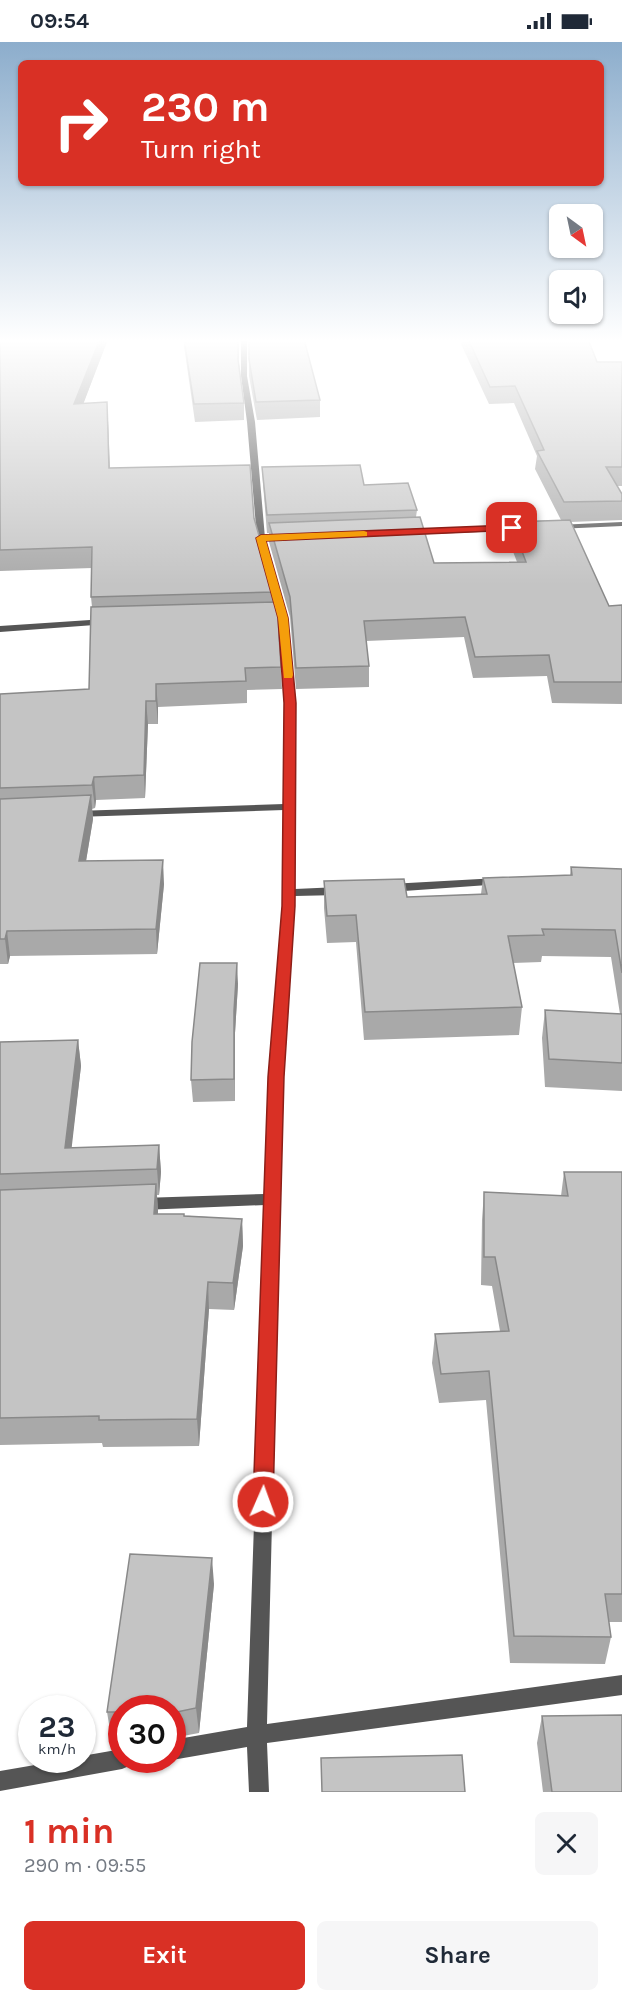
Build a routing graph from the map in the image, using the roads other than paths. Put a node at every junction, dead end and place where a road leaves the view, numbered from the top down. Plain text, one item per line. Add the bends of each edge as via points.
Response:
1 (251, 422) edge
2 (622, 524) edge
3 (540, 527) edge
4 (552, 527) edge
5 (400, 532) edge
6 (116, 622) edge
7 (0, 629) edge
8 (288, 807) junction
9 (60, 815) edge
10 (514, 881) edge
11 (372, 889) edge
12 (348, 890) edge
13 (288, 893) junction
14 (272, 1199) junction
15 (130, 1204) edge
16 (622, 1686) edge
17 (257, 1735) junction
18 (186, 1748) edge
19 (108, 1762) edge
20 (0, 1781) edge
21 (260, 1792) edge

1 - 8 street via 290,703
2 - 4 street
3 - 5 street
6 - 7 street
8 - 9 street
8 - 13 street
10 - 11 street
12 - 13 street
13 - 14 street
14 - 15 street
14 - 17 street
16 - 17 street
17 - 18 street
17 - 21 street
19 - 20 street

